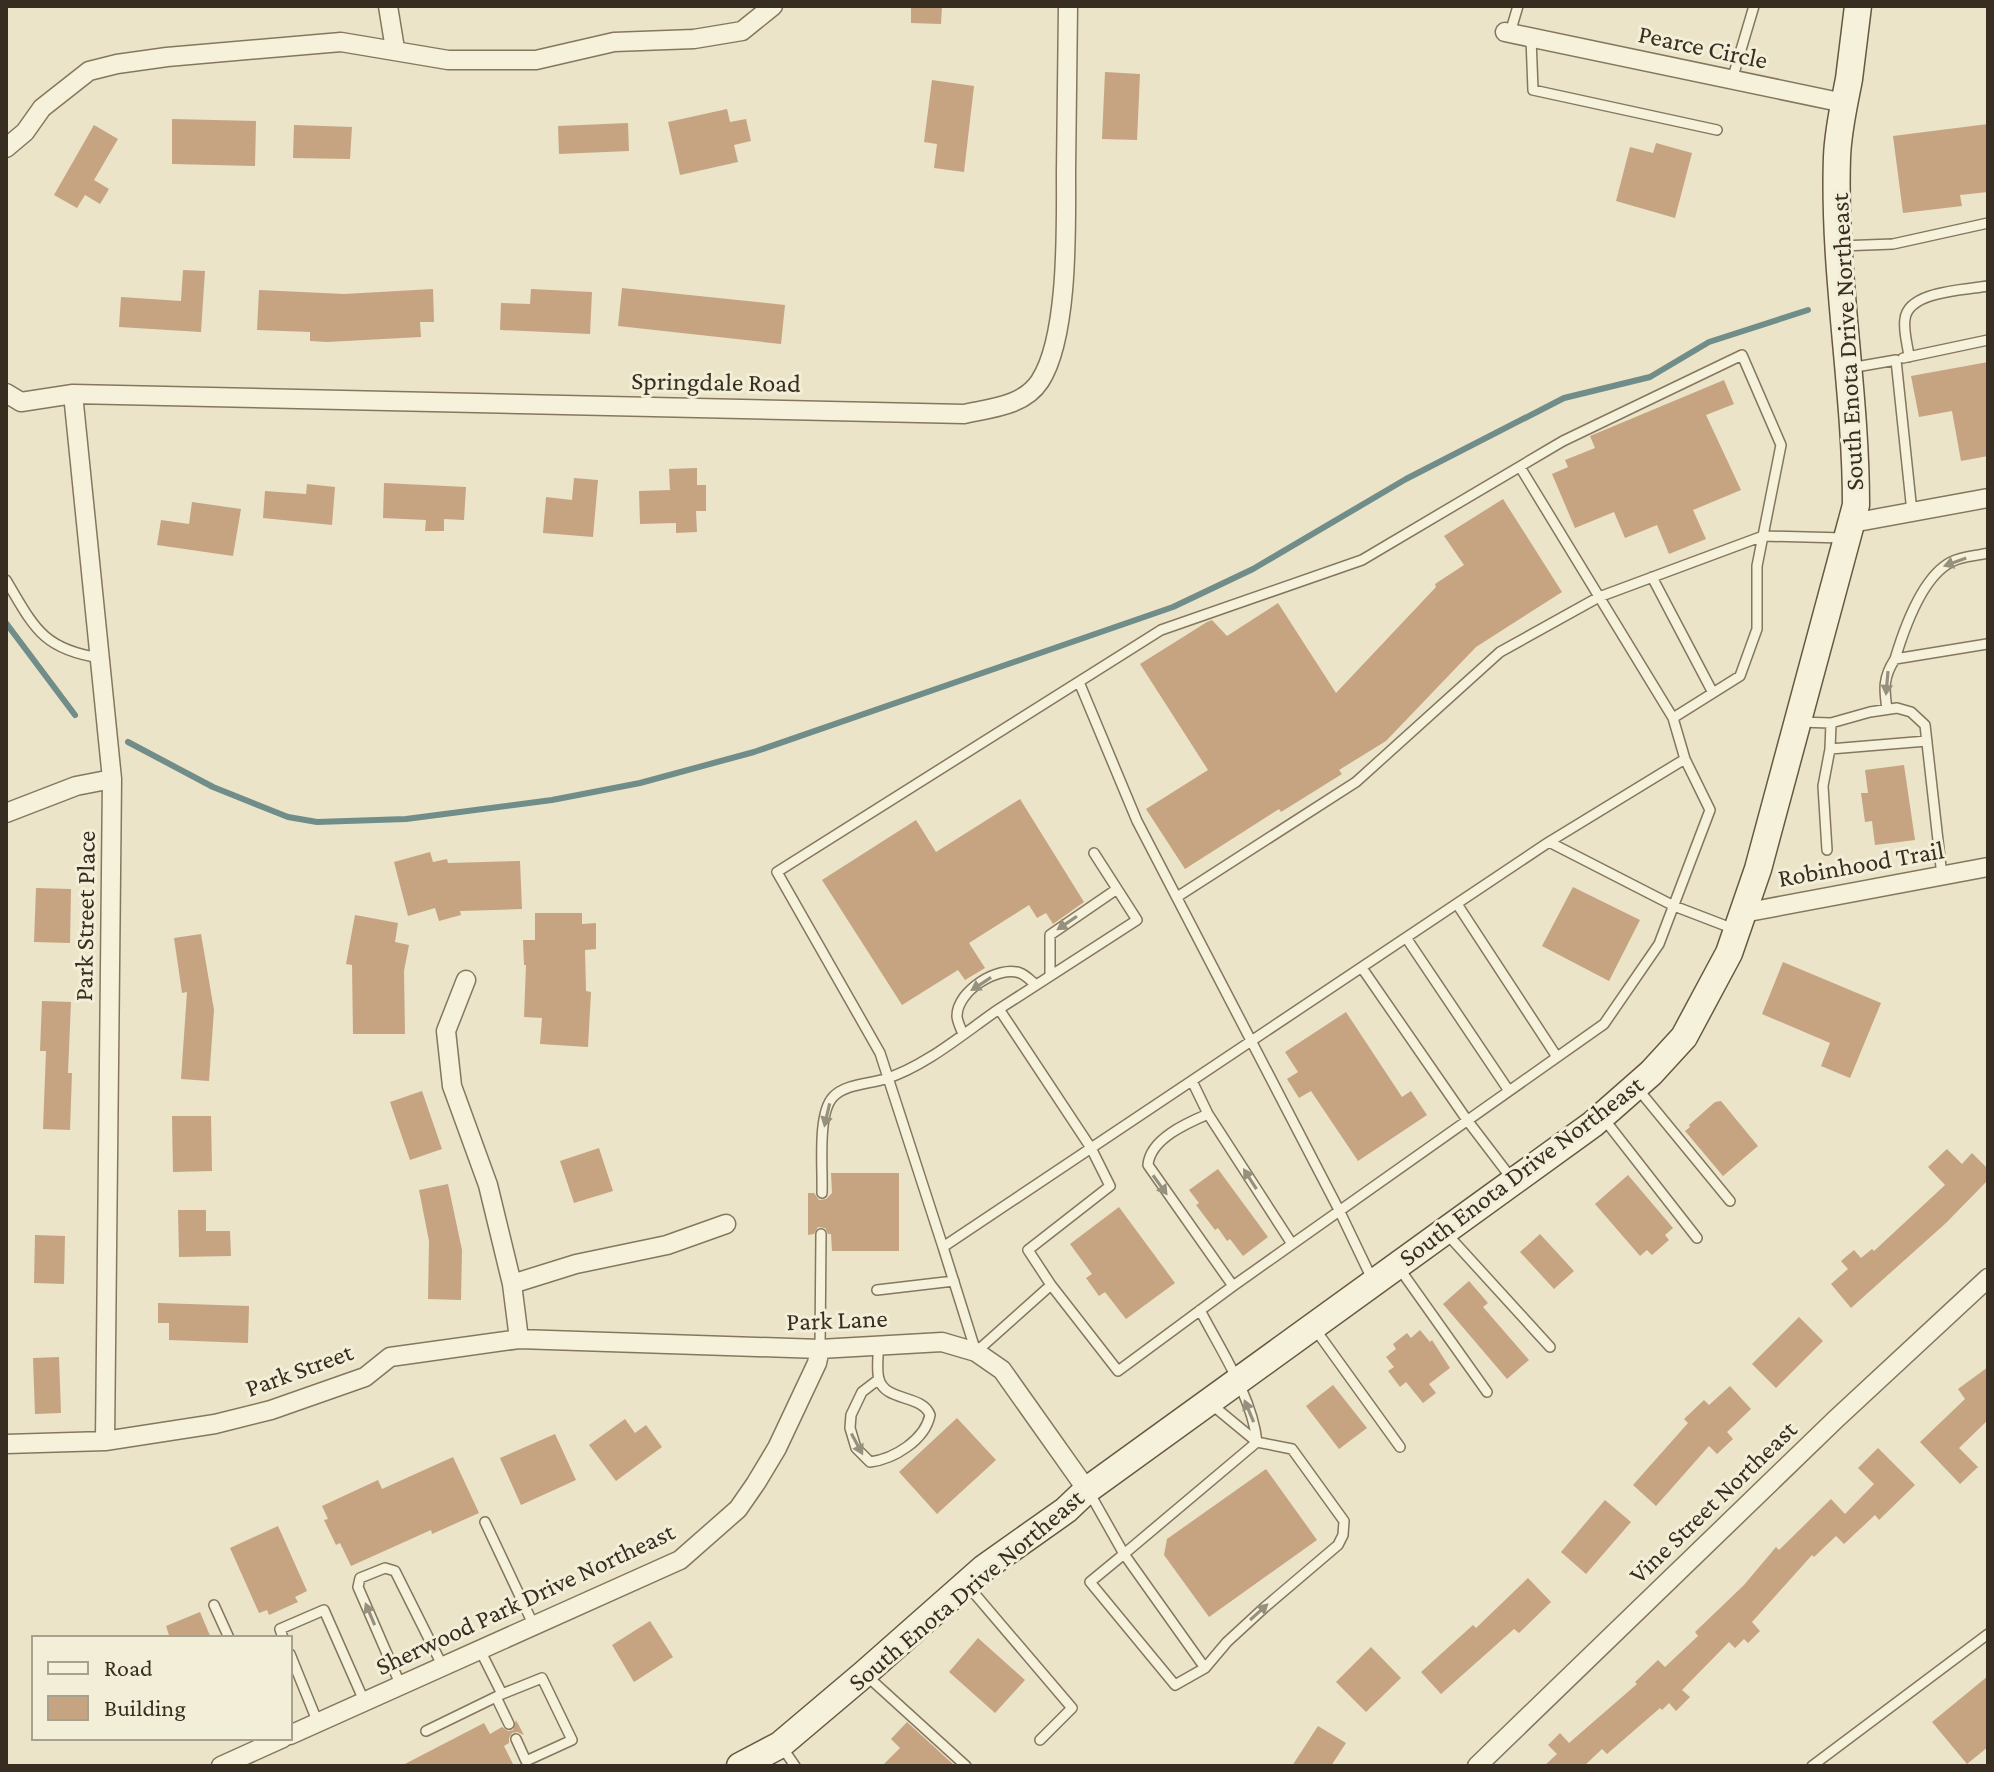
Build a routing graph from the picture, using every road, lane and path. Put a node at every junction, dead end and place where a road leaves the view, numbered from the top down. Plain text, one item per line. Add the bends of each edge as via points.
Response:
1 (388, 6) edge
2 (773, 6) edge
3 (1068, 6) edge
4 (1518, 6) edge
5 (1754, 6) edge
6 (1858, 6) edge
7 (1508, 33) joint
8 (1531, 38) junction
9 (395, 49) junction
10 (1732, 80) junction
11 (1844, 103) junction
12 (1717, 130) dead end
13 (6, 148) edge
14 (1988, 223) edge
15 (1840, 246) junction
16 (1988, 286) edge
17 (1988, 340) edge
18 (1909, 357) junction
19 (1896, 360) junction
20 (1850, 368) junction
21 (6, 393) edge
22 (73, 394) junction
23 (1520, 467) junction
24 (1988, 498) edge
25 (1912, 512) junction
26 (1850, 531) junction
27 (1763, 536) junction
28 (1988, 553) edge
29 (1652, 577) junction
30 (6, 580) edge
31 (1599, 597) junction
32 (1987, 644) edge
33 (100, 658) junction
34 (1895, 659) junction
35 (1079, 682) junction
36 (1713, 693) junction
37 (1887, 709) junction
38 (1673, 718) junction
39 (1799, 722) junction
40 (1831, 723) junction
41 (1927, 741) junction
42 (1830, 749) junction
43 (1685, 759) junction
44 (112, 779) junction
45 (6, 813) edge
46 (1549, 842) junction
47 (1827, 850) dead end
48 (1094, 853) dead end
49 (1988, 867) edge
50 (1942, 876) junction
51 (1117, 889) junction
52 (1177, 897) junction
53 (1457, 904) junction
54 (1674, 906) junction
55 (1740, 921) junction
56 (1407, 939) junction
57 (1362, 968) junction
58 (1050, 976) junction
59 (466, 980) dead end
60 (1036, 985) junction
61 (999, 1009) junction
62 (963, 1034) junction
63 (1252, 1041) junction
64 (1557, 1057) junction
65 (887, 1079) junction
66 (1192, 1081) junction
67 (1635, 1087) junction
68 (1509, 1091) junction
69 (1208, 1114) junction
70 (1602, 1117) junction
71 (1467, 1120) junction
72 (1091, 1148) junction
73 (1514, 1181) junction
74 (822, 1193) dead end
75 (1730, 1201) dead end
76 (1339, 1210) junction
77 (726, 1224) dead end
78 (1444, 1231) junction
79 (821, 1234) dead end
80 (1697, 1238) dead end
81 (1292, 1244) junction
82 (943, 1247) junction
83 (1397, 1265) junction
84 (1988, 1278) edge
85 (954, 1281) junction
86 (1373, 1282) junction
87 (512, 1284) junction
88 (1051, 1285) junction
89 (1233, 1286) junction
90 (877, 1290) dead end
91 (1200, 1310) junction
92 (1313, 1326) junction
93 (519, 1339) junction
94 (878, 1345) junction
95 (1550, 1347) dead end
96 (820, 1349) junction
97 (976, 1352) junction
98 (879, 1379) junction
99 (1237, 1381) junction
100 (1487, 1392) dead end
101 (1209, 1402) junction
102 (105, 1441) junction
103 (1257, 1442) junction
104 (6, 1444) edge
105 (1400, 1447) dead end
106 (1087, 1490) junction
107 (485, 1522) dead end
108 (1124, 1554) junction
109 (966, 1584) junction
110 (214, 1605) dead end
111 (534, 1626) junction
112 (1988, 1634) edge
113 (228, 1636) edge
114 (282, 1636) edge
115 (480, 1650) junction
116 (292, 1659) edge
117 (443, 1667) junction
118 (1205, 1668) junction
119 (864, 1674) junction
120 (401, 1686) junction
121 (499, 1696) junction
122 (365, 1703) junction
123 (318, 1723) junction
124 (509, 1724) dead end
125 (426, 1731) dead end
126 (292, 1734) edge
127 (516, 1739) dead end
128 (277, 1740) edge
129 (1040, 1740) dead end
130 (774, 1755) edge
131 (221, 1766) edge
132 (740, 1766) edge
133 (795, 1766) edge
134 (966, 1766) edge
135 (1477, 1766) edge
136 (1812, 1766) edge

1 - 9 street
2 - 9 street via 742,31 614,42 536,60 448,60
3 - 22 street, Springdale Road via 1065,263 1053,354 1040,382 1006,405 964,414
4 - 7 lane
5 - 10 lane
6 - 11 main road, South Enota Drive Northeast
7 - 8 street, Pearce Circle
8 - 10 street, Pearce Circle
8 - 12 lane via 1533,90
9 - 13 street via 341,42 155,58 89,71 42,108
10 - 11 street, Pearce Circle
11 - 15 main road, South Enota Drive Northeast via 1837,158
14 - 15 lane via 1893,244
15 - 20 main road, South Enota Drive Northeast
16 - 18 lane via 1920,298 1909,307
17 - 18 lane
18 - 19 lane
19 - 20 lane
19 - 25 lane
20 - 26 main road, South Enota Drive Northeast via 1856,505
21 - 22 street, Springdale Road via 21,402
22 - 33 street, Park Street Place
23 - 27 lane via 1742,355 1781,445
23 - 31 lane
23 - 35 lane via 1362,560 1161,630
24 - 25 street
25 - 26 street
26 - 27 lane
26 - 39 main road, South Enota Drive Northeast
27 - 29 lane
27 - 36 lane via 1757,566 1757,629 1740,676
28 -> 34 lane via 1941,568 1907,622
29 - 31 lane
29 - 36 lane
30 - 33 lane via 35,628 72,653
31 - 38 lane
31 - 52 lane via 1500,652 1356,782
32 - 34 lane
33 - 44 street, Park Street Place
34 -> 37 lane via 1886,672
35 - 52 lane via 1137,821
35 - 65 lane via 777,872 880,1053
36 - 38 lane
37 - 40 lane
37 - 41 lane via 1911,712 1925,725
38 - 43 lane
39 - 40 lane
39 - 55 main road, South Enota Drive Northeast
40 - 42 lane
41 - 42 lane
41 - 50 lane
42 - 47 lane via 1823,786
43 - 46 lane
43 - 54 lane via 1710,810
44 - 45 street via 76,786
44 - 102 street, Park Street Place
46 - 53 lane
46 - 54 lane
48 - 51 lane
49 - 50 street, Robinhood Trail
50 - 55 street, Robinhood Trail
51 -> 58 lane via 1050,935
51 - 58 lane via 1137,920
52 - 63 lane
53 - 56 lane
53 - 64 lane
54 - 55 lane
54 - 64 lane via 1659,944 1604,1024
55 - 67 main road, South Enota Drive Northeast via 1729,953 1684,1037
56 - 57 lane
56 - 68 lane
57 - 63 lane
57 - 71 lane
58 - 60 lane
59 - 87 street via 446,1031 452,1086 488,1185
60 - 61 lane
60 -> 62 lane via 1020,973 1000,972 984,981 961,1001 957,1017
61 - 62 lane
61 - 72 lane
62 - 65 lane
63 - 66 lane
63 - 76 lane
64 - 68 lane
65 -> 74 lane via 842,1090 832,1098 824,1116
65 - 82 lane
66 - 69 lane
66 - 72 lane
67 - 70 main road, South Enota Drive Northeast
67 - 75 lane
68 - 71 lane
81 -> 69 lane
69 -> 89 lane via 1154,1148 1148,1165
70 - 73 main road, South Enota Drive Northeast
70 - 80 lane
71 - 73 lane
71 - 76 lane
72 - 82 lane
72 - 88 lane via 1110,1186 1028,1250
73 - 78 main road, South Enota Drive Northeast
76 - 81 lane
76 - 86 lane
77 - 87 street via 667,1245
78 - 83 main road, South Enota Drive Northeast
78 - 95 lane
79 - 96 lane
81 - 89 lane
82 - 85 lane
83 - 86 main road, South Enota Drive Northeast
83 - 100 lane
84 - 135 street, Vine Street Northeast
85 - 90 lane
85 - 97 lane
86 - 92 main road, South Enota Drive Northeast
87 - 93 street
88 - 91 lane via 1118,1371
88 - 97 lane
89 - 91 lane
91 - 99 lane
92 - 99 main road, South Enota Drive Northeast
92 - 105 lane
93 - 96 street, Park Lane
93 - 102 street, Park Street via 390,1357 365,1377 271,1410
94 - 96 street, Park Lane
94 - 97 street, Park Lane via 942,1342
94 - 98 lane
96 - 111 street, Sherwood Park Drive Northeast via 777,1448 738,1509 680,1560
97 - 106 street, Park Lane via 1002,1370
98 -> 98 lane via 862,1392 851,1415 856,1448 870,1462 900,1451 922,1433 930,1415 923,1406 883,1387
99 - 101 main road, South Enota Drive Northeast
103 -> 99 lane
101 - 103 lane
101 - 106 main road, South Enota Drive Northeast
102 - 104 street, Park Street
103 - 108 lane
118 -> 103 lane via 1343,1535 1344,1521 1292,1449
106 - 108 lane
106 - 109 main road, South Enota Drive Northeast
107 - 111 lane
108 - 118 lane
108 - 118 lane via 1090,1582 1175,1685
109 - 119 main road, South Enota Drive Northeast
109 - 129 lane via 1072,1708
110 - 113 lane
111 - 115 street, Sherwood Park Drive Northeast
112 - 136 lane
114 - 122 lane via 280,1629 324,1610
115 - 117 street, Sherwood Park Drive Northeast
115 - 121 lane
116 - 123 lane
117 - 120 street, Sherwood Park Drive Northeast
120 -> 117 lane via 358,1587 360,1578 385,1568 395,1571
119 - 130 main road, South Enota Drive Northeast
119 - 134 lane
120 - 122 street, Sherwood Park Drive Northeast
121 - 124 lane
121 - 125 lane
121 - 127 lane via 542,1678 572,1740 526,1761
122 - 123 street, Sherwood Park Drive Northeast
123 - 126 street, Sherwood Park Drive Northeast
128 - 131 street, Sherwood Park Drive Northeast
130 - 132 main road, South Enota Drive Northeast
130 - 133 lane

